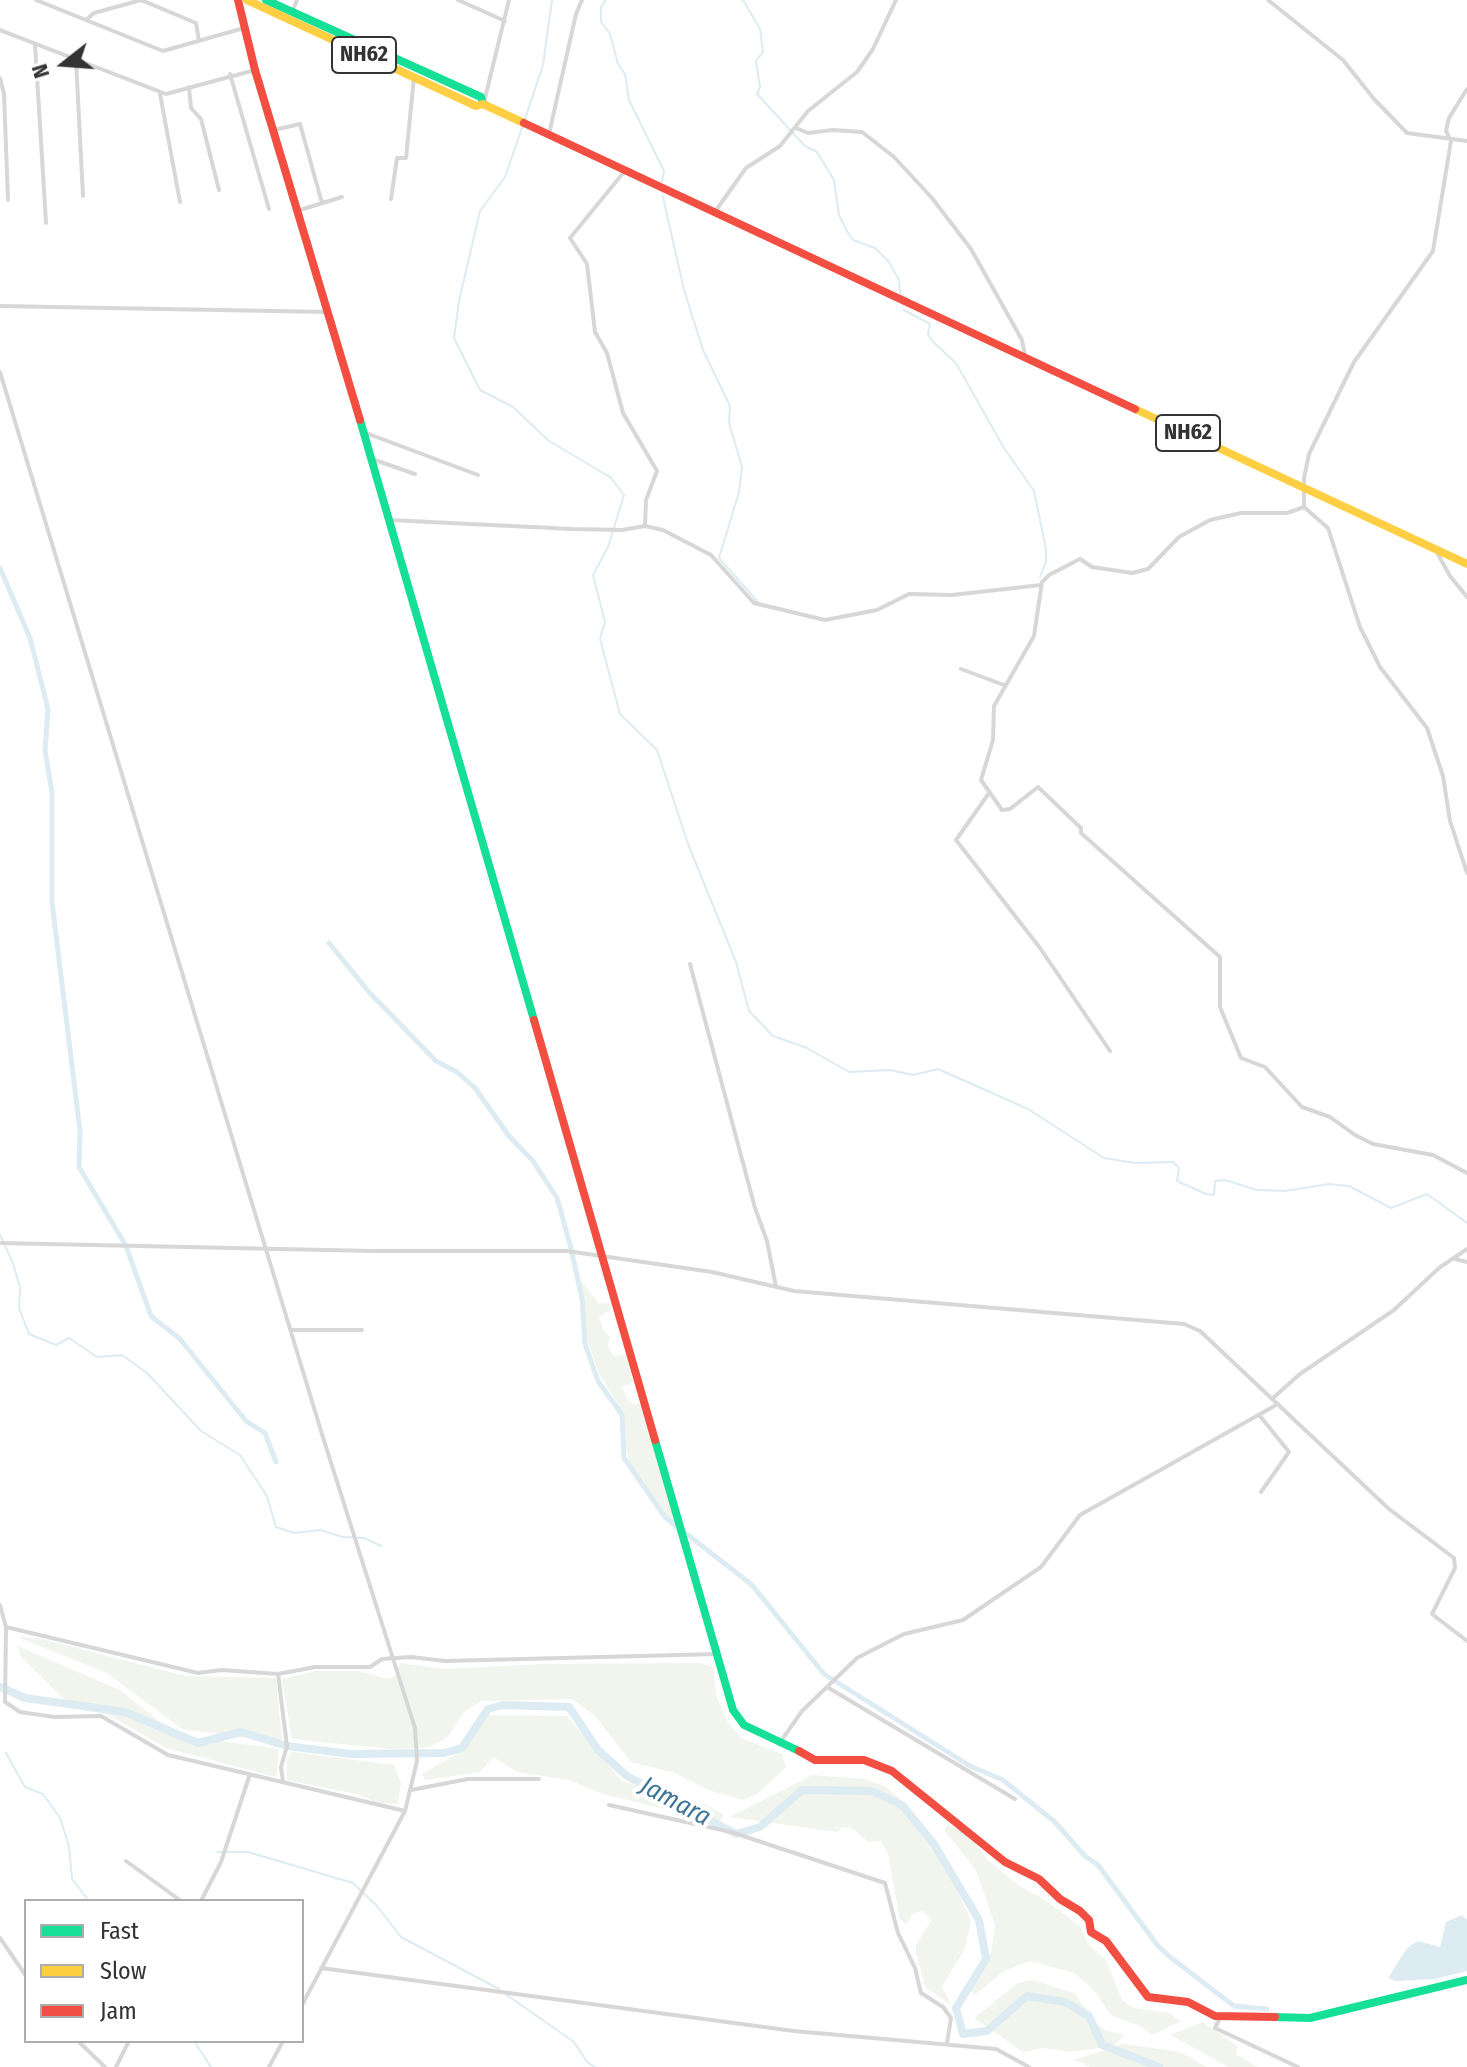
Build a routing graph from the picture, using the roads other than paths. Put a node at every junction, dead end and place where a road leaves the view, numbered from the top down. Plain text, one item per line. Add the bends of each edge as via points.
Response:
1 (36, 0) edge
2 (141, 0) edge
3 (238, 0) edge
4 (247, 0) edge
5 (266, 0) edge
6 (297, 0) edge
7 (458, 0) edge
8 (509, 0) edge
9 (582, 0) edge
10 (896, 0) edge
11 (1268, 0) edge
12 (292, 12) junction
13 (86, 20) junction
14 (505, 21) junction
15 (244, 28) junction
16 (0, 30) edge
17 (199, 41) junction
18 (35, 44) junction
19 (76, 60) junction
20 (255, 70) junction
21 (230, 74) junction
22 (414, 77) junction
23 (0, 78) edge
24 (189, 87) junction
25 (1467, 89) edge
26 (159, 93) junction
27 (483, 104) junction
28 (274, 130) junction
29 (794, 130) junction
30 (549, 137) junction
31 (1451, 141) junction
32 (1467, 141) edge
33 (624, 172) junction
34 (219, 190) dead end
35 (83, 196) dead end
36 (342, 197) dead end
37 (391, 199) dead end
38 (8, 200) dead end
39 (180, 202) dead end
40 (322, 203) junction
41 (269, 209) dead end
42 (300, 210) junction
43 (714, 213) junction
44 (46, 223) dead end
45 (0, 306) edge
46 (328, 312) junction
47 (1027, 359) junction
48 (0, 372) edge
49 (363, 432) junction
50 (372, 459) junction
51 (415, 474) dead end
52 (478, 475) dead end
53 (1305, 486) junction
54 (1304, 507) junction
55 (390, 520) junction
56 (645, 526) junction
57 (1435, 548) junction
58 (1467, 564) edge
59 (1041, 585) junction
60 (1467, 597) edge
61 (961, 669) dead end
62 (1004, 685) junction
63 (989, 793) junction
64 (1467, 873) edge
65 (690, 964) dead end
66 (1110, 1051) dead end
67 (1467, 1173) edge
68 (0, 1243) edge
69 (266, 1247) junction
70 (1467, 1249) edge
71 (601, 1255) junction
72 (1449, 1260) junction
73 (1467, 1262) edge
74 (776, 1287) junction
75 (290, 1330) junction
76 (362, 1330) dead end
77 (1273, 1398) junction
78 (1279, 1403) junction
79 (1260, 1416) junction
80 (1261, 1492) dead end
81 (0, 1605) edge
82 (6, 1627) junction
83 (1467, 1641) edge
84 (717, 1654) junction
85 (391, 1659) junction
86 (278, 1674) junction
87 (827, 1687) junction
88 (781, 1741) junction
89 (250, 1774) junction
90 (539, 1779) dead end
91 (283, 1782) junction
92 (411, 1790) junction
93 (1015, 1799) dead end
94 (609, 1805) dead end
95 (405, 1811) junction
96 (126, 1861) dead end
97 (178, 1899) edge
98 (202, 1899) edge
99 (0, 1938) edge
100 (321, 1968) junction
101 (24, 1973) edge
102 (1467, 1980) edge
103 (304, 2001) edge
104 (1221, 2016) junction
105 (80, 2043) edge
106 (128, 2043) edge
107 (282, 2043) edge
108 (947, 2043) junction
109 (105, 2067) edge
110 (116, 2067) edge
111 (269, 2067) edge
112 (1029, 2067) edge
113 (1298, 2067) edge

1 - 13 street
2 - 13 street
2 - 17 street via 196,23
3 - 15 street
4 - 22 street, NH62
5 - 12 street, NH62
6 - 12 street
7 - 14 street
8 - 14 street
9 - 30 street
10 - 29 street via 857,72 808,111
11 - 31 street via 1343,60 1407,133
12 - 27 street, NH62 via 481,97
13 - 17 street via 163,51
14 - 27 street
15 - 17 street
15 - 20 street
16 - 18 street
18 - 19 street
18 - 44 street
19 - 26 street
19 - 35 street
20 - 21 street
20 - 28 street
21 - 24 street
21 - 41 street
22 - 27 street, NH62 via 476,106
22 - 37 street via 406,158 397,158
23 - 38 street
24 - 26 street
24 - 34 street
25 - 31 street via 1449,118 1446,131
26 - 39 street
27 - 30 street, NH62
28 - 40 street via 300,124
28 - 42 street
29 - 43 street via 741,173
29 - 47 street via 862,132 894,157 971,249 1022,340
30 - 33 street, NH62
31 - 32 street
31 - 53 street via 1433,251 1354,362 1309,454
33 - 43 street, NH62
33 - 56 street via 570,238 587,264 595,332 607,353 623,413 657,471 646,500
36 - 40 street
40 - 42 street
42 - 46 street
43 - 47 street, NH62
45 - 46 street
46 - 49 street
47 - 53 street, NH62
48 - 69 street
49 - 50 street
49 - 52 street
50 - 51 street
50 - 55 street
53 - 54 street
53 - 57 street, NH62
54 - 59 street via 1210,520 1179,537 1148,569 1108,571 1080,559
54 - 64 street via 1328,528 1360,627 1380,667 1427,728
55 - 56 street via 572,529
55 - 71 street
56 - 59 street via 685,539 711,555 754,603 825,620 877,610 909,594
57 - 58 street, NH62
57 - 60 street
59 - 62 street via 1034,636
61 - 62 street
62 - 63 street via 994,706 993,740 981,780
63 - 66 street via 956,840 1040,948
63 - 67 street via 1002,810 1038,787 1081,833 1220,957 1220,1007 1235,1049 1241,1058 1265,1067 1302,1107 1330,1117 1373,1144 1433,1155
65 - 74 street
68 - 69 street
69 - 71 street
69 - 75 street
70 - 72 street
71 - 74 street
71 - 84 street
72 - 73 street
72 - 77 street via 1402,1304
74 - 77 street via 1184,1324 1200,1331
75 - 76 street
75 - 85 street
77 - 78 street
78 - 79 street
78 - 83 street via 1389,1509 1454,1558 1455,1568 1432,1614
79 - 80 street via 1289,1452
79 - 87 street via 1080,1515 1041,1567 963,1620 904,1634 875,1648
81 - 82 street
82 - 86 street via 198,1673
82 - 89 street via 5,1702 20,1712 101,1716 168,1755
84 - 85 street
84 - 88 street via 733,1710 744,1725
85 - 86 street via 370,1667 315,1667
85 - 92 street via 415,1728 417,1761
86 - 91 street via 287,1746
87 - 88 street via 796,1717
87 - 93 street
88 - 104 street via 815,1760 864,1760 892,1771 1005,1862 1039,1879 1080,1911 1091,1932 1106,1941 1148,1997 1188,2002
89 - 91 street
89 - 98 street via 221,1862
90 - 92 street via 468,1779
91 - 95 street
92 - 95 street
94 - 108 street via 731,1832 885,1883 921,1993 951,2018
95 - 100 street
96 - 97 street
99 - 101 street
100 - 103 street
100 - 108 street via 794,2031
102 - 104 street via 1323,2016
104 - 113 street via 1215,2028
105 - 109 street
106 - 110 street
107 - 111 street
108 - 112 street via 996,2049

